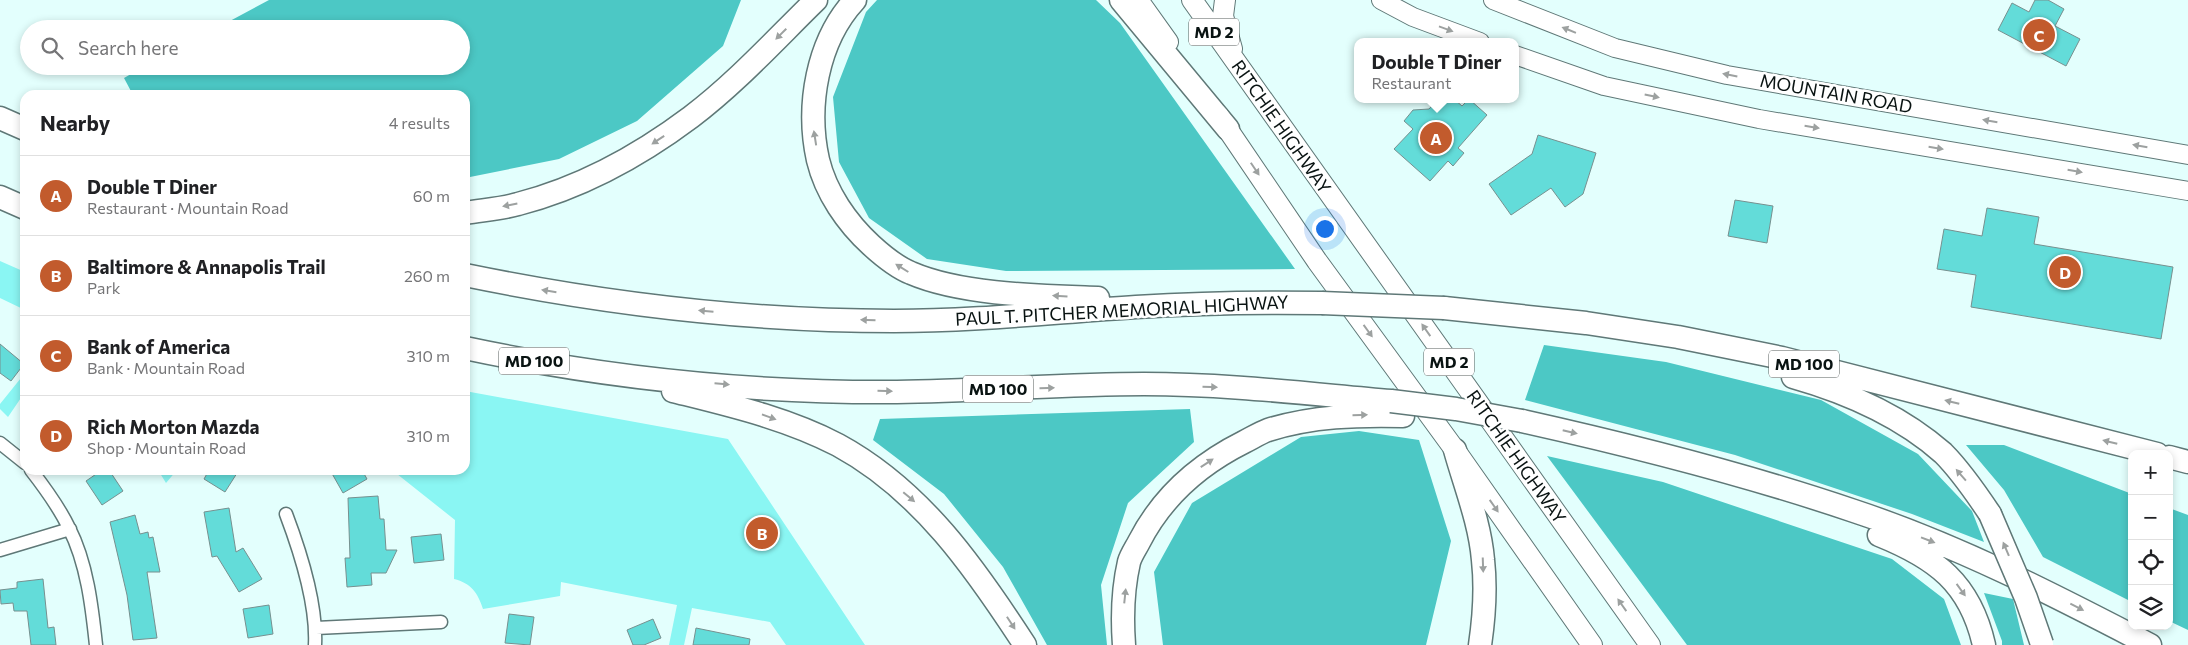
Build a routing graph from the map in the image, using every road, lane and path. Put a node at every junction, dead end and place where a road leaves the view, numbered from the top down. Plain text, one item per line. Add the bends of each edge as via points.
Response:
1 (816, 0) edge
2 (856, 0) edge
3 (1121, 0) edge
4 (1138, 0) edge
5 (1192, 0) edge
6 (1224, 0) edge
7 (1381, 0) edge
8 (1493, 0) edge
9 (1469, 38) edge
10 (1519, 56) edge
11 (1236, 63) junction
12 (0, 109) edge
13 (20, 115) edge
14 (0, 118) edge
15 (20, 127) edge
16 (1228, 129) junction
17 (2188, 155) edge
18 (2188, 191) edge
19 (0, 197) edge
20 (20, 206) edge
21 (470, 212) edge
22 (470, 276) edge
23 (1231, 302) junction
24 (1444, 308) junction
25 (470, 349) edge
26 (604, 372) junction
27 (1397, 408) junction
28 (0, 443) edge
29 (1455, 450) junction
30 (2141, 450) edge
31 (2173, 458) edge
32 (20, 459) edge
33 (2188, 462) edge
34 (1717, 468) junction
35 (35, 475) edge
36 (286, 514) dead end
37 (70, 529) junction
38 (0, 550) edge
39 (441, 622) dead end
40 (316, 628) junction
41 (2042, 644) edge
42 (96, 645) edge
43 (315, 645) edge
44 (1025, 645) edge
45 (1124, 645) edge
46 (1480, 645) edge
47 (1592, 645) edge
48 (1650, 645) edge
49 (1984, 645) edge
50 (2150, 645) edge

1 -> 21 highway via 735,80 691,117 637,154 579,183 517,204
23 -> 2 highway via 976,290 938,283 909,273 884,257 843,214 828,188 818,161 813,127 815,92 822,58 834,30
3 - 16 highway
4 - 16 main road, MD 2
5 - 11 main road, RITCHIE HIGHWAY / MD 2
6 - 11 main road via 1223,16
7 -> 9 main road via 1413,17
17 -> 8 main road, MOUNTAIN ROAD via 1726,75 1615,48
10 -> 18 main road, MOUNTAIN ROAD via 1604,86 1759,119
48 -> 11 main road, RITCHIE HIGHWAY / MD 2
12 - 13 highway
14 - 15 highway
16 -> 29 main road, MD 2 via 1317,261
19 - 20 highway
23 -> 22 highway, PAUL T. PITCHER MEMORIAL HIGHWAY / MD 100 via 996,318 894,321 786,318 659,307
23 - 24 highway, PAUL T. PITCHER MEMORIAL HIGHWAY / MD 100, bridge
30 -> 24 highway, PAUL T. PITCHER MEMORIAL HIGHWAY / MD 100 via 1782,358 1586,323
41 -> 24 highway, bridge via 1990,514 1970,486 1943,454 1913,431 1869,405 1824,385 1778,372 1594,334
25 - 26 highway, MD 100
26 -> 27 highway, MD 100 via 776,388 894,392 1144,384 1234,388
26 -> 44 highway via 748,409 839,446 883,475 926,512 961,551
27 -> 34 highway, MD 100, bridge via 1456,409 1522,421
45 -> 27 highway via 1124,596 1130,561 1146,528 1166,500 1198,470 1228,450 1282,426
28 - 32 street
29 -> 46 highway via 1483,559
29 -> 47 main road, MD 2
31 - 33 highway
34 -> 49 highway via 1893,541 1925,558 1952,577 1978,621
34 -> 50 highway, MD 100 via 1855,511 1944,546
35 - 37 street
36 - 40 street via 298,545
37 - 38 street
37 - 42 street via 93,612
39 - 40 street
40 - 43 street

